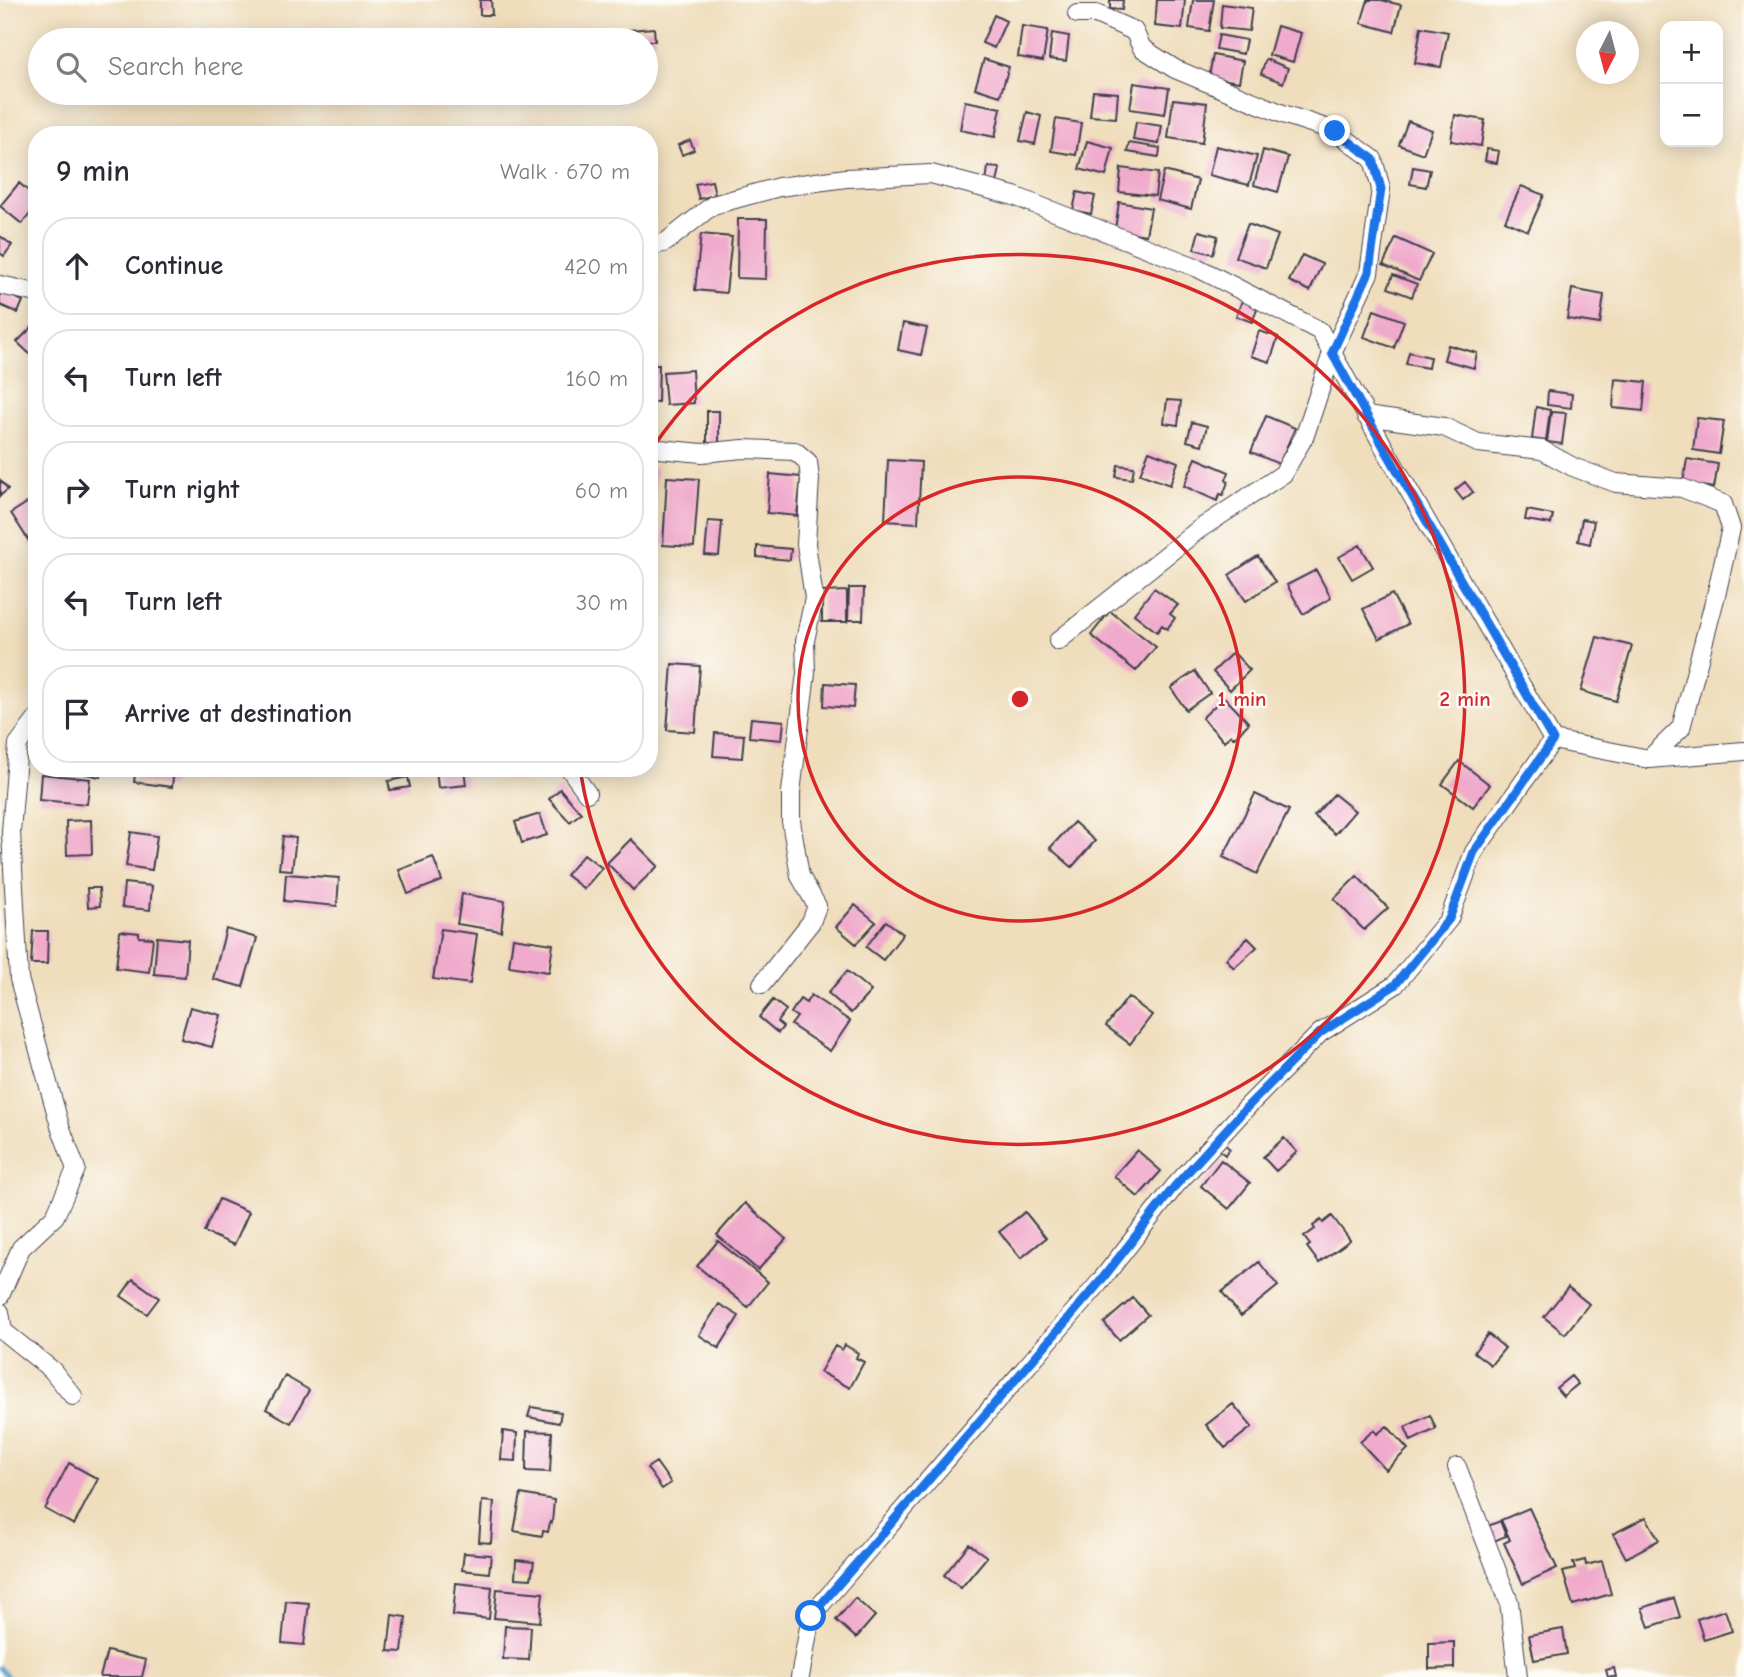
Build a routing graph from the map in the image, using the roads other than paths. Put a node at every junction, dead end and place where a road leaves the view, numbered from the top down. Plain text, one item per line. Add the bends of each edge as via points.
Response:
1 (1077, 14) dead end
2 (658, 244) edge
3 (0, 285) edge
4 (28, 291) edge
5 (1332, 353) junction
6 (1366, 416) junction
7 (658, 449) edge
8 (1058, 641) dead end
9 (28, 731) edge
10 (1553, 740) junction
11 (1744, 751) edge
12 (1649, 758) junction
13 (575, 777) edge
14 (587, 793) dead end
15 (762, 984) dead end
16 (0, 1296) edge
17 (0, 1312) edge
18 (73, 1396) dead end
19 (1457, 1467) dead end
20 (800, 1677) edge
21 (1518, 1677) edge

1 - 5 street via 1096,14 1135,31 1142,48 1175,69 1335,131 1373,159 1381,189 1369,272
2 - 5 street via 713,205 779,187 931,174 1014,197 1198,268 1320,331
3 - 4 street
5 - 6 street
5 - 8 street via 1305,435 1283,474 1198,530
6 - 10 street
6 - 12 street via 1444,427 1478,443 1542,450 1616,483 1682,488 1723,504 1731,528 1681,728
7 - 15 street via 795,452 808,462 806,544 814,598 805,641 791,821 800,876 817,906 811,922
9 - 16 street via 18,744 11,832 19,979 76,1169 55,1216 20,1248
10 - 12 street
10 - 20 street via 1474,852 1449,919 1395,985 1320,1033 1175,1186 1099,1283 811,1616
11 - 12 street
13 - 14 street
17 - 18 street via 2,1331 52,1370
19 - 21 street via 1509,1602

